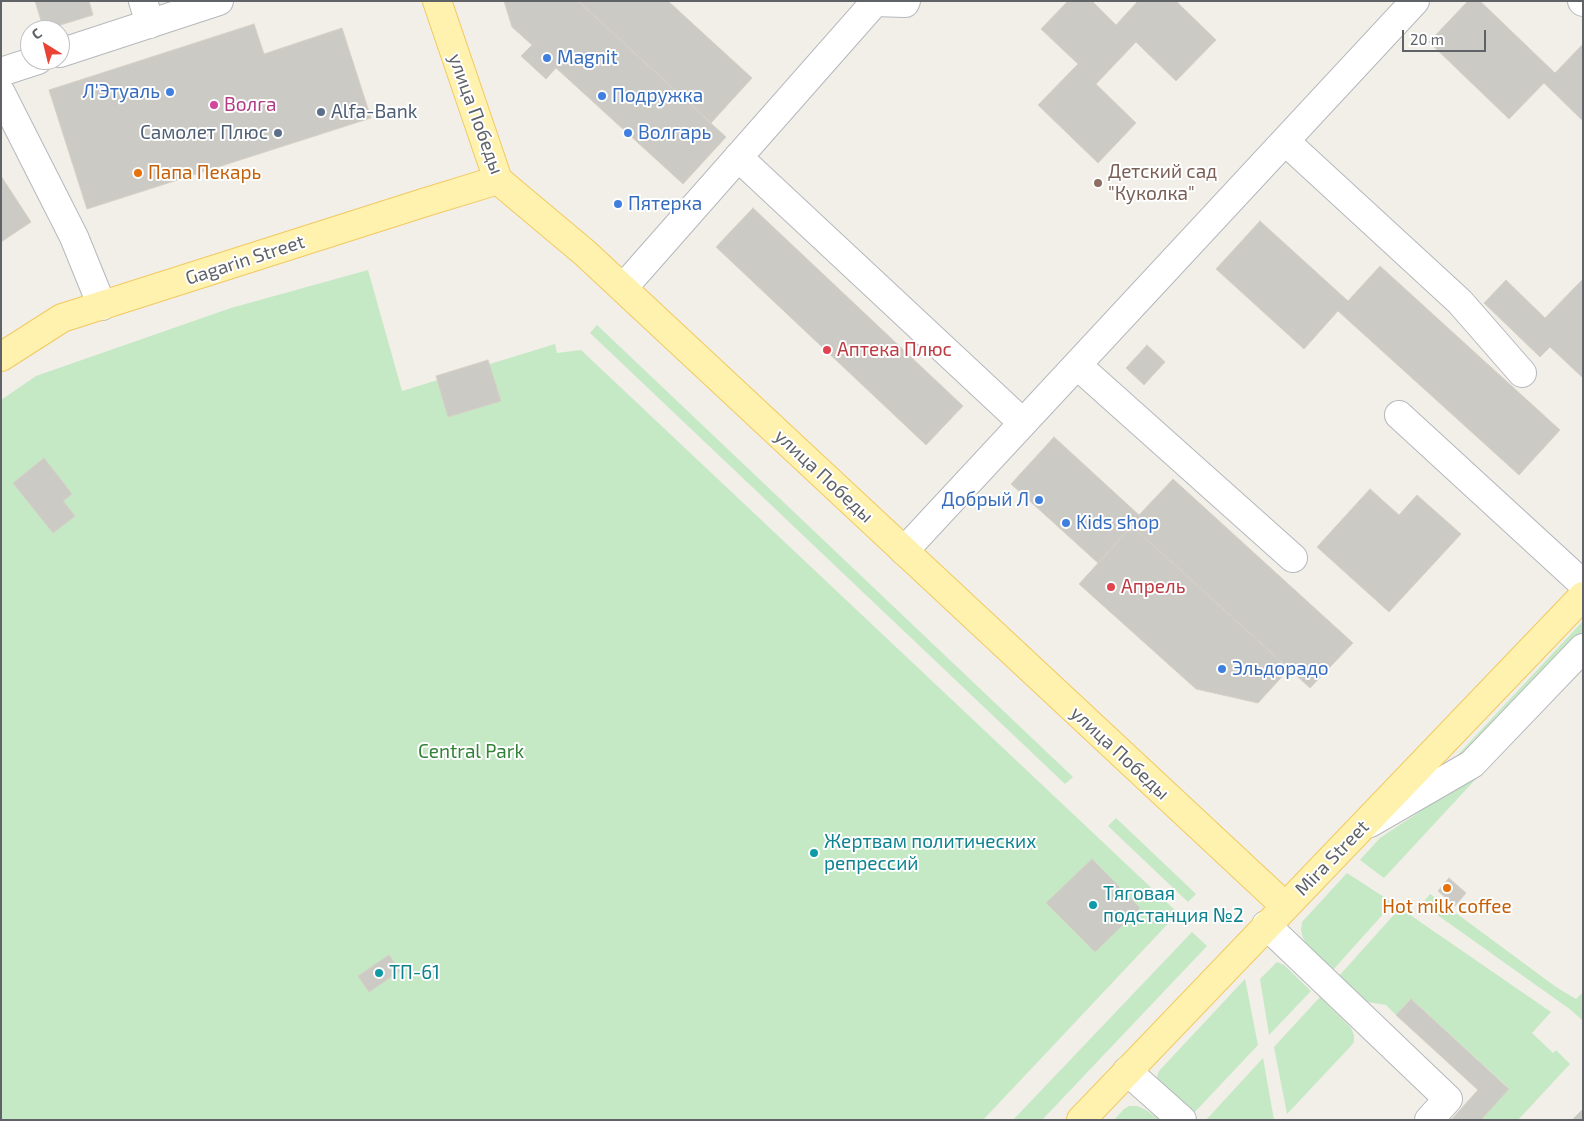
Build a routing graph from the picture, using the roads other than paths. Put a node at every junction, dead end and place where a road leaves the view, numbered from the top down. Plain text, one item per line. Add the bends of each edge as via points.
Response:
1 (218, 1) edge
2 (437, 1) edge
3 (906, 1) edge
4 (1415, 1) edge
5 (874, 2) edge
6 (147, 12) edge
7 (70, 48) edge
8 (20, 66) edge
9 (1, 72) edge
10 (1, 93) edge
11 (1285, 141) junction
12 (738, 158) junction
13 (498, 180) junction
14 (623, 288) junction
15 (102, 306) junction
16 (1, 357) edge
17 (1077, 365) junction
18 (1522, 373) dead end
19 (1399, 414) dead end
20 (1023, 423) junction
21 (904, 551) junction
22 (1293, 558) dead end
23 (1583, 584) edge
24 (1583, 596) edge
25 (1583, 648) edge
26 (1358, 830) junction
27 (1285, 906) junction
28 (1266, 925) junction
29 (1127, 1071) junction
30 (1081, 1120) edge
31 (1182, 1120) edge
32 (1429, 1120) edge

1 - 6 lane
2 - 13 main road, улица Победы
3 - 5 lane
4 - 11 lane
5 - 12 lane
6 - 7 lane
8 - 9 lane
10 - 15 lane via 74,237
11 - 17 lane
11 - 18 lane via 1460,302
12 - 14 lane
12 - 20 lane
13 - 14 main road, улица Победы
13 - 15 main road, Gagarin Street
14 - 21 main road, улица Победы
15 - 16 main road, Gagarin Street via 62,318
17 - 20 lane
17 - 22 lane
19 - 23 lane
20 - 21 lane
21 - 27 main road, улица Победы
24 - 26 main road, Mira Street
25 - 26 lane via 1472,764
26 - 27 main road, Mira Street
27 - 28 main road, Mira Street
28 - 29 main road, Mira Street
28 - 32 lane via 1448,1099
29 - 30 main road, Mira Street
29 - 31 lane

